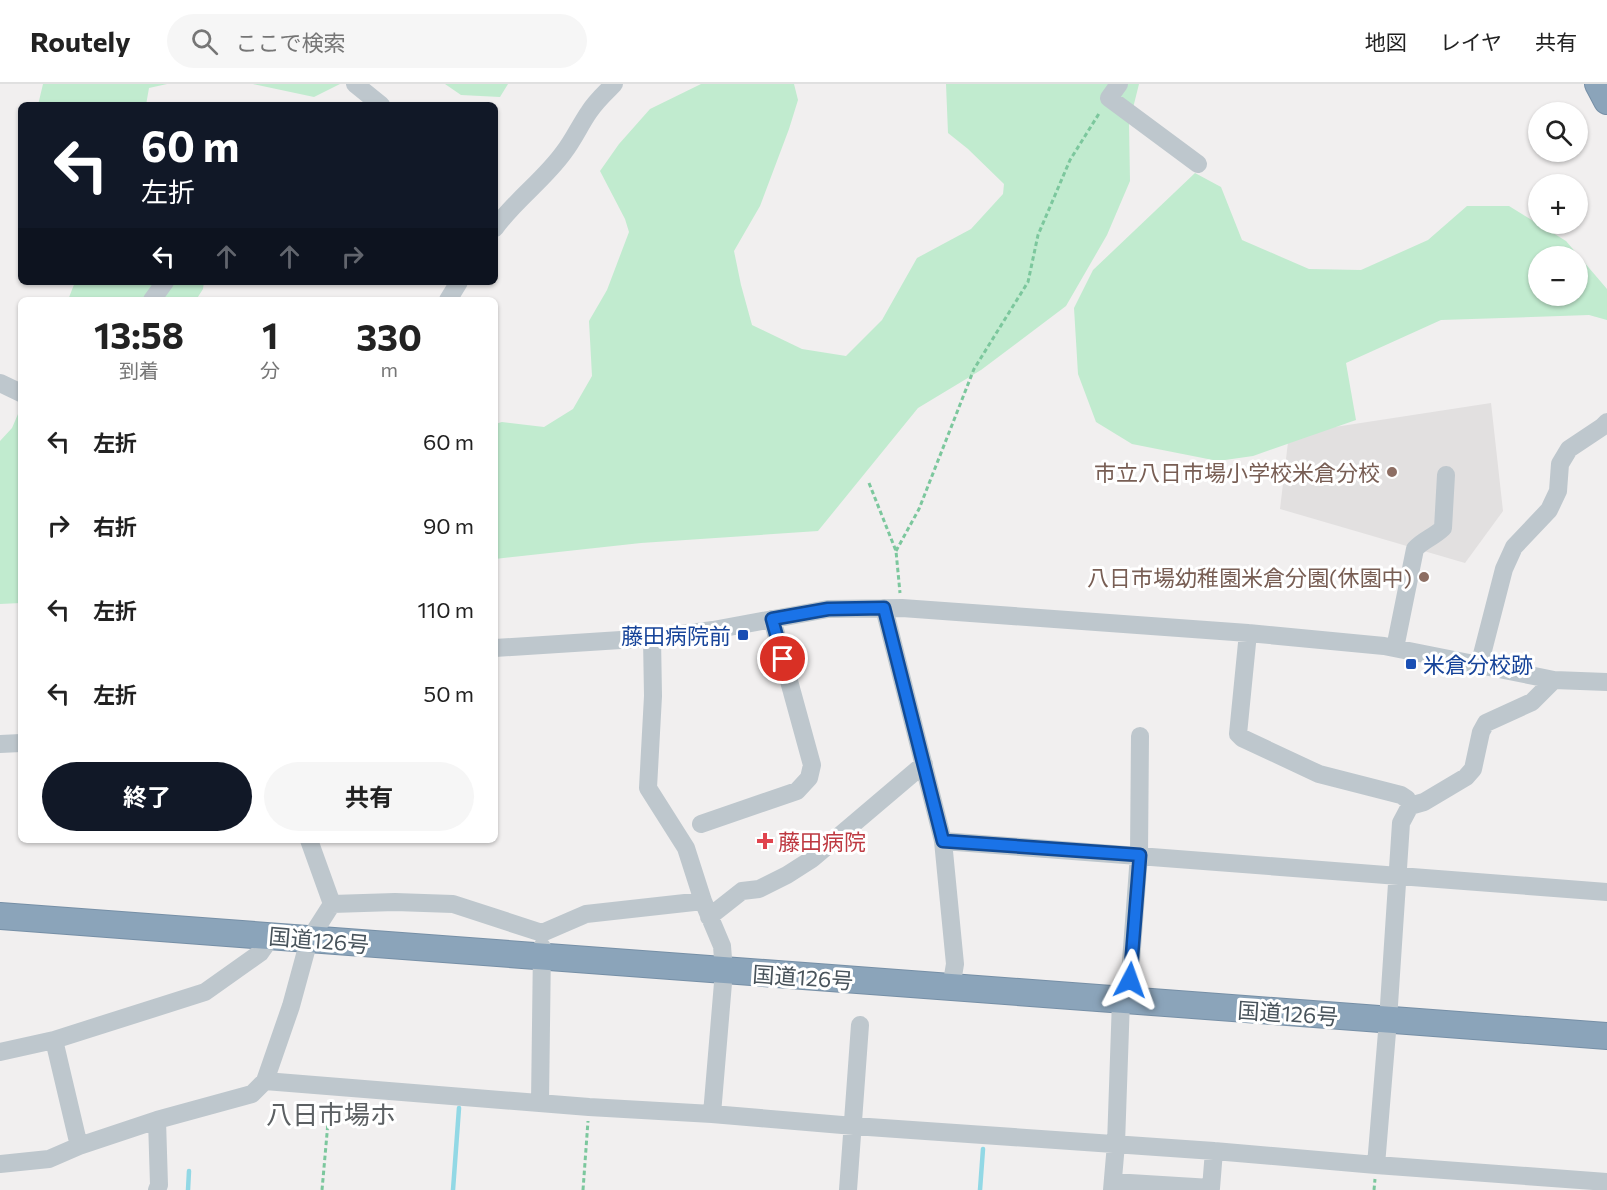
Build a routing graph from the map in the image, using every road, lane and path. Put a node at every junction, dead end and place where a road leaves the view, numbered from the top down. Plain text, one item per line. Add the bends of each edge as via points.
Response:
1 (355, 84) edge
2 (614, 84) edge
3 (1598, 84) edge
4 (1114, 91) edge
5 (1607, 101) edge
6 (377, 102) edge
7 (1198, 164) dead end
8 (498, 218) edge
9 (0, 383) edge
10 (18, 392) edge
11 (1607, 422) edge
12 (1446, 475) dead end
13 (869, 483) dead end
14 (896, 551) junction
15 (893, 608) junction
16 (772, 619) junction
17 (1248, 633) junction
18 (652, 638) junction
19 (498, 648) edge
20 (1395, 648) junction
21 (1479, 666) junction
22 (1554, 680) junction
23 (1607, 682) edge
24 (1140, 736) dead end
25 (18, 743) edge
26 (0, 744) edge
27 (924, 764) junction
28 (1410, 806) junction
29 (702, 824) dead end
30 (943, 841) junction
31 (310, 843) edge
32 (1140, 855) junction
33 (1397, 876) junction
34 (1607, 892) edge
35 (332, 904) junction
36 (706, 909) junction
37 (0, 916) edge
38 (272, 936) junction
39 (309, 940) junction
40 (542, 945) junction
41 (724, 971) junction
42 (951, 988) junction
43 (1124, 1001) junction
44 (1388, 1020) junction
45 (860, 1025) dead end
46 (1607, 1036) edge
47 (54, 1040) junction
48 (0, 1053) edge
49 (265, 1081) junction
50 (332, 1086) junction
51 (540, 1103) junction
52 (589, 1107) junction
53 (712, 1114) junction
54 (158, 1120) junction
55 (854, 1126) junction
56 (1116, 1144) junction
57 (80, 1146) junction
58 (1214, 1150) junction
59 (0, 1164) edge
60 (1376, 1165) junction
61 (1607, 1182) edge
62 (1112, 1186) edge
63 (157, 1190) edge
64 (322, 1190) edge
65 (584, 1190) edge
66 (848, 1190) edge

1 - 6 street
2 - 8 street via 588,113 550,170
3 - 5 highway
4 - 7 street
4 - 14 path via 1070,160 1038,235 1028,282 974,369 919,509
9 - 10 street
11 - 21 street via 1569,449 1560,464 1558,490 1549,510 1514,548 1504,569
12 - 20 street via 1443,528 1415,549
13 - 14 path
14 - 15 path
15 - 16 street via 828,609
15 - 17 street
15 - 27 street
16 - 18 street
16 - 29 street via 812,765 808,777 797,790
17 - 20 street
17 - 28 street via 1238,734 1319,774 1401,795
18 - 19 street
18 - 36 street via 648,788 686,848
20 - 21 street
21 - 22 street
22 - 23 street
22 - 28 street via 1532,702 1486,723 1480,732 1473,770 1466,777
24 - 32 street
25 - 26 street
27 - 30 street
27 - 36 street via 813,859 759,889 742,891
28 - 33 street via 1401,823
30 - 32 street
30 - 42 street via 955,964
31 - 35 street
32 - 33 street
32 - 43 street
33 - 34 street
33 - 44 street
35 - 39 street
35 - 40 street via 453,904
36 - 40 street via 586,914
36 - 41 street via 722,946
37 - 38 highway, 国道126号
38 - 39 highway, 国道126号
38 - 47 street via 260,953 205,992
39 - 40 highway, 国道126号
39 - 49 street
40 - 41 highway, 国道126号
40 - 51 street
41 - 42 highway, 国道126号
41 - 53 street
42 - 43 highway, 国道126号
43 - 44 highway, 国道126号
43 - 56 street
44 - 46 highway, 国道126号 via 1559,1040
44 - 60 street
45 - 55 street
47 - 48 street
47 - 57 street
49 - 50 street
49 - 54 street via 252,1094
50 - 51 street
50 - 64 path
51 - 52 street
52 - 53 street
52 - 65 path
53 - 55 street
54 - 57 street
54 - 63 street
55 - 56 street
55 - 66 street
56 - 58 street
56 - 62 street
57 - 59 street via 49,1159
58 - 60 street
58 - 62 street via 1211,1188
60 - 61 street

